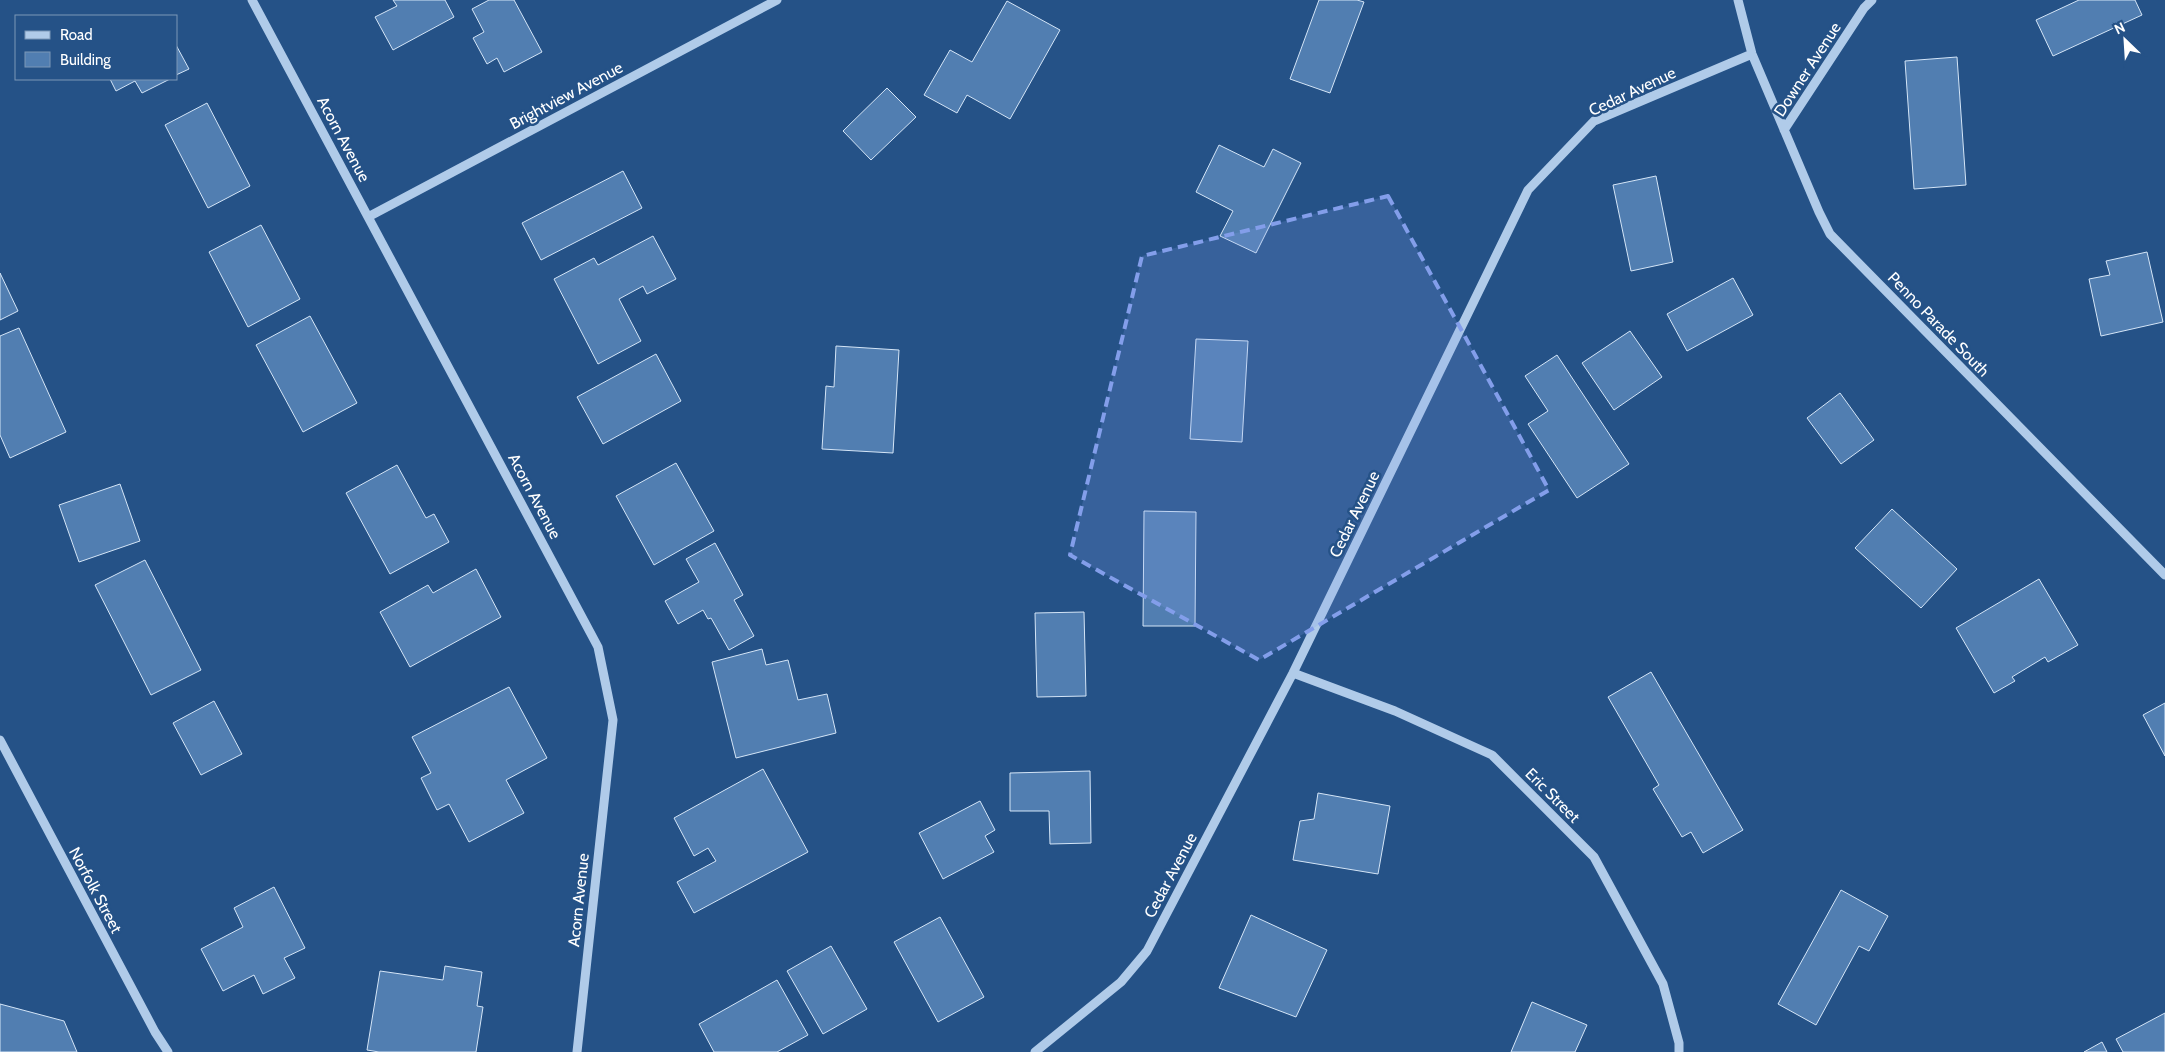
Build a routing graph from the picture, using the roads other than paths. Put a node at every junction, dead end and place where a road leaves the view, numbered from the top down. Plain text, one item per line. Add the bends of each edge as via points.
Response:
1 (252, 0) edge
2 (777, 0) edge
3 (1738, 0) edge
4 (1872, 0) edge
5 (1752, 54) junction
6 (1784, 130) junction
7 (368, 217) junction
8 (2165, 575) edge
9 (1293, 673) junction
10 (0, 740) edge
11 (168, 1052) edge
12 (577, 1052) edge
13 (1036, 1052) edge
14 (1679, 1052) edge

1 - 7 street, Acorn Avenue
2 - 7 street, Brightview Avenue
3 - 5 street, Penno Parade South
4 - 6 street, Downer Avenue
5 - 6 street, Penno Parade South
5 - 9 street, Cedar Avenue via 1594,121 1528,190
6 - 8 street, Penno Parade South via 1830,234
7 - 12 street, Acorn Avenue via 598,647 613,720
9 - 13 street, Cedar Avenue via 1147,951 1121,982
9 - 14 street, Eric Street via 1394,711 1492,755 1594,857 1663,984
10 - 11 street, Norfolk Street via 150,1024

